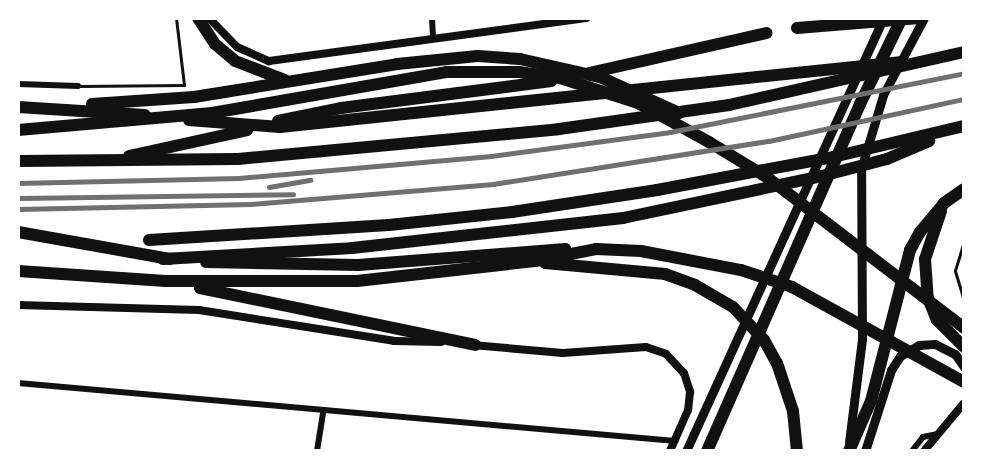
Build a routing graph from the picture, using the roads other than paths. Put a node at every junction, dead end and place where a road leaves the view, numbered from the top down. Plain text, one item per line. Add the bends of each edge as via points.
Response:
1 (176, 18) edge
2 (198, 18) edge
3 (209, 18) edge
4 (432, 18) edge
5 (586, 18) edge
6 (883, 18) edge
7 (902, 18) edge
8 (922, 18) edge
9 (797, 28) dead end
10 (767, 33) dead end
11 (433, 39) junction
12 (964, 52) edge
13 (940, 58) junction
14 (290, 81) junction
15 (18, 84) edge
16 (78, 86) joint
17 (18, 107) edge
18 (43, 107) junction
19 (964, 127) edge
20 (18, 130) edge
21 (18, 161) edge
22 (99, 162) junction
23 (768, 178) junction
24 (964, 189) edge
25 (944, 203) junction
26 (18, 232) edge
27 (148, 240) dead end
28 (964, 241) edge
29 (561, 257) junction
30 (163, 259) junction
31 (18, 271) edge
32 (166, 281) junction
33 (964, 300) edge
34 (18, 305) edge
35 (964, 328) edge
36 (475, 345) junction
37 (964, 347) edge
38 (964, 367) edge
39 (964, 382) edge
40 (18, 383) edge
41 (964, 403) edge
42 (323, 412) junction
43 (938, 434) junction
44 (675, 441) junction
45 (317, 451) edge
46 (670, 451) edge
47 (686, 451) edge
48 (707, 451) edge
49 (797, 451) edge
50 (848, 451) edge
51 (865, 451) edge
52 (912, 451) edge
53 (924, 451) edge

1 - 16 lane via 184,85
2 - 14 highway via 215,44 235,61
3 - 11 street via 237,47 269,61
4 - 11 street
5 - 11 street
6 - 47 main road
7 - 48 highway
8 - 9 highway
8 - 50 main road via 883,95 861,169 861,339
10 - 22 highway via 538,83 312,113 214,140
12 - 13 highway
13 - 18 highway via 251,127
13 - 22 highway via 815,88 636,119 300,155
14 - 18 highway via 194,98
14 - 23 highway via 429,59 478,56 561,66 641,93 696,125
15 - 16 street
17 - 18 highway
19 - 27 highway via 833,158 512,212 389,225
19 - 30 highway via 888,159 632,217 362,247
20 - 23 highway via 212,113 416,75 478,70 560,78 638,103 674,120
21 - 22 highway
23 - 35 highway
24 - 25 highway
25 - 37 highway via 927,251 924,274 937,320
25 - 50 highway via 910,250 871,400
26 - 30 highway
28 - 33 lane via 955,271
29 - 30 highway via 358,265 237,265
29 - 32 highway via 357,281
29 - 39 highway via 596,249 657,253 772,280 809,295
29 - 49 highway via 665,274 695,285 733,307 764,340 777,363 793,411
31 - 32 highway
32 - 36 highway
34 - 36 street via 199,310 394,340
36 - 44 street via 563,353 646,347 666,354 680,366 688,383 688,410
38 - 51 main road via 955,354 935,344 919,345 900,356 891,370
40 - 42 street
41 - 43 street
42 - 44 street
42 - 45 street
43 - 52 street via 923,437
43 - 53 street
44 - 46 street

